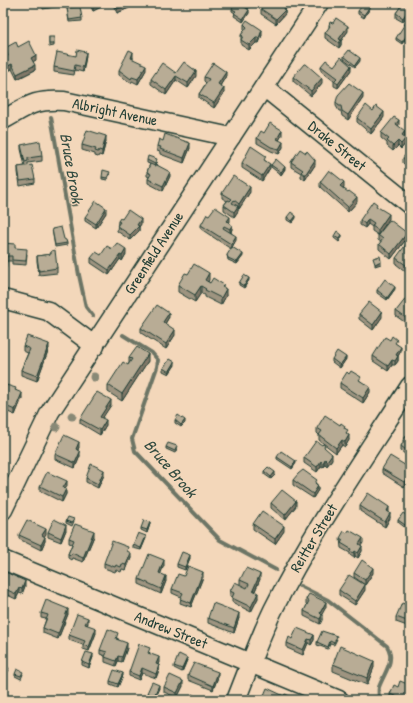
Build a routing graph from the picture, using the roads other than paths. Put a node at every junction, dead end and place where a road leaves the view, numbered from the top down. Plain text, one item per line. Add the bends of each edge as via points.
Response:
1 (319, 3) edge
2 (264, 87) junction
3 (5, 115) edge
4 (231, 137) junction
5 (410, 205) edge
6 (3, 299) edge
7 (95, 346) junction
8 (410, 386) edge
9 (3, 510) edge
10 (3, 560) edge
11 (251, 664) junction
12 (236, 700) edge
13 (339, 700) edge

1 - 2 street, Greenfield Avenue
2 - 4 street, Greenfield Avenue
2 - 5 street, Drake Street
3 - 4 street, Albright Avenue via 35,102 64,101
4 - 7 street, Greenfield Avenue
6 - 7 street via 48,311
7 - 9 street, Greenfield Avenue via 50,412
8 - 11 street, Reitter Street via 296,567 272,611
10 - 11 street, Andrew Street
11 - 12 street, Reitter Street
11 - 13 street, Andrew Street

